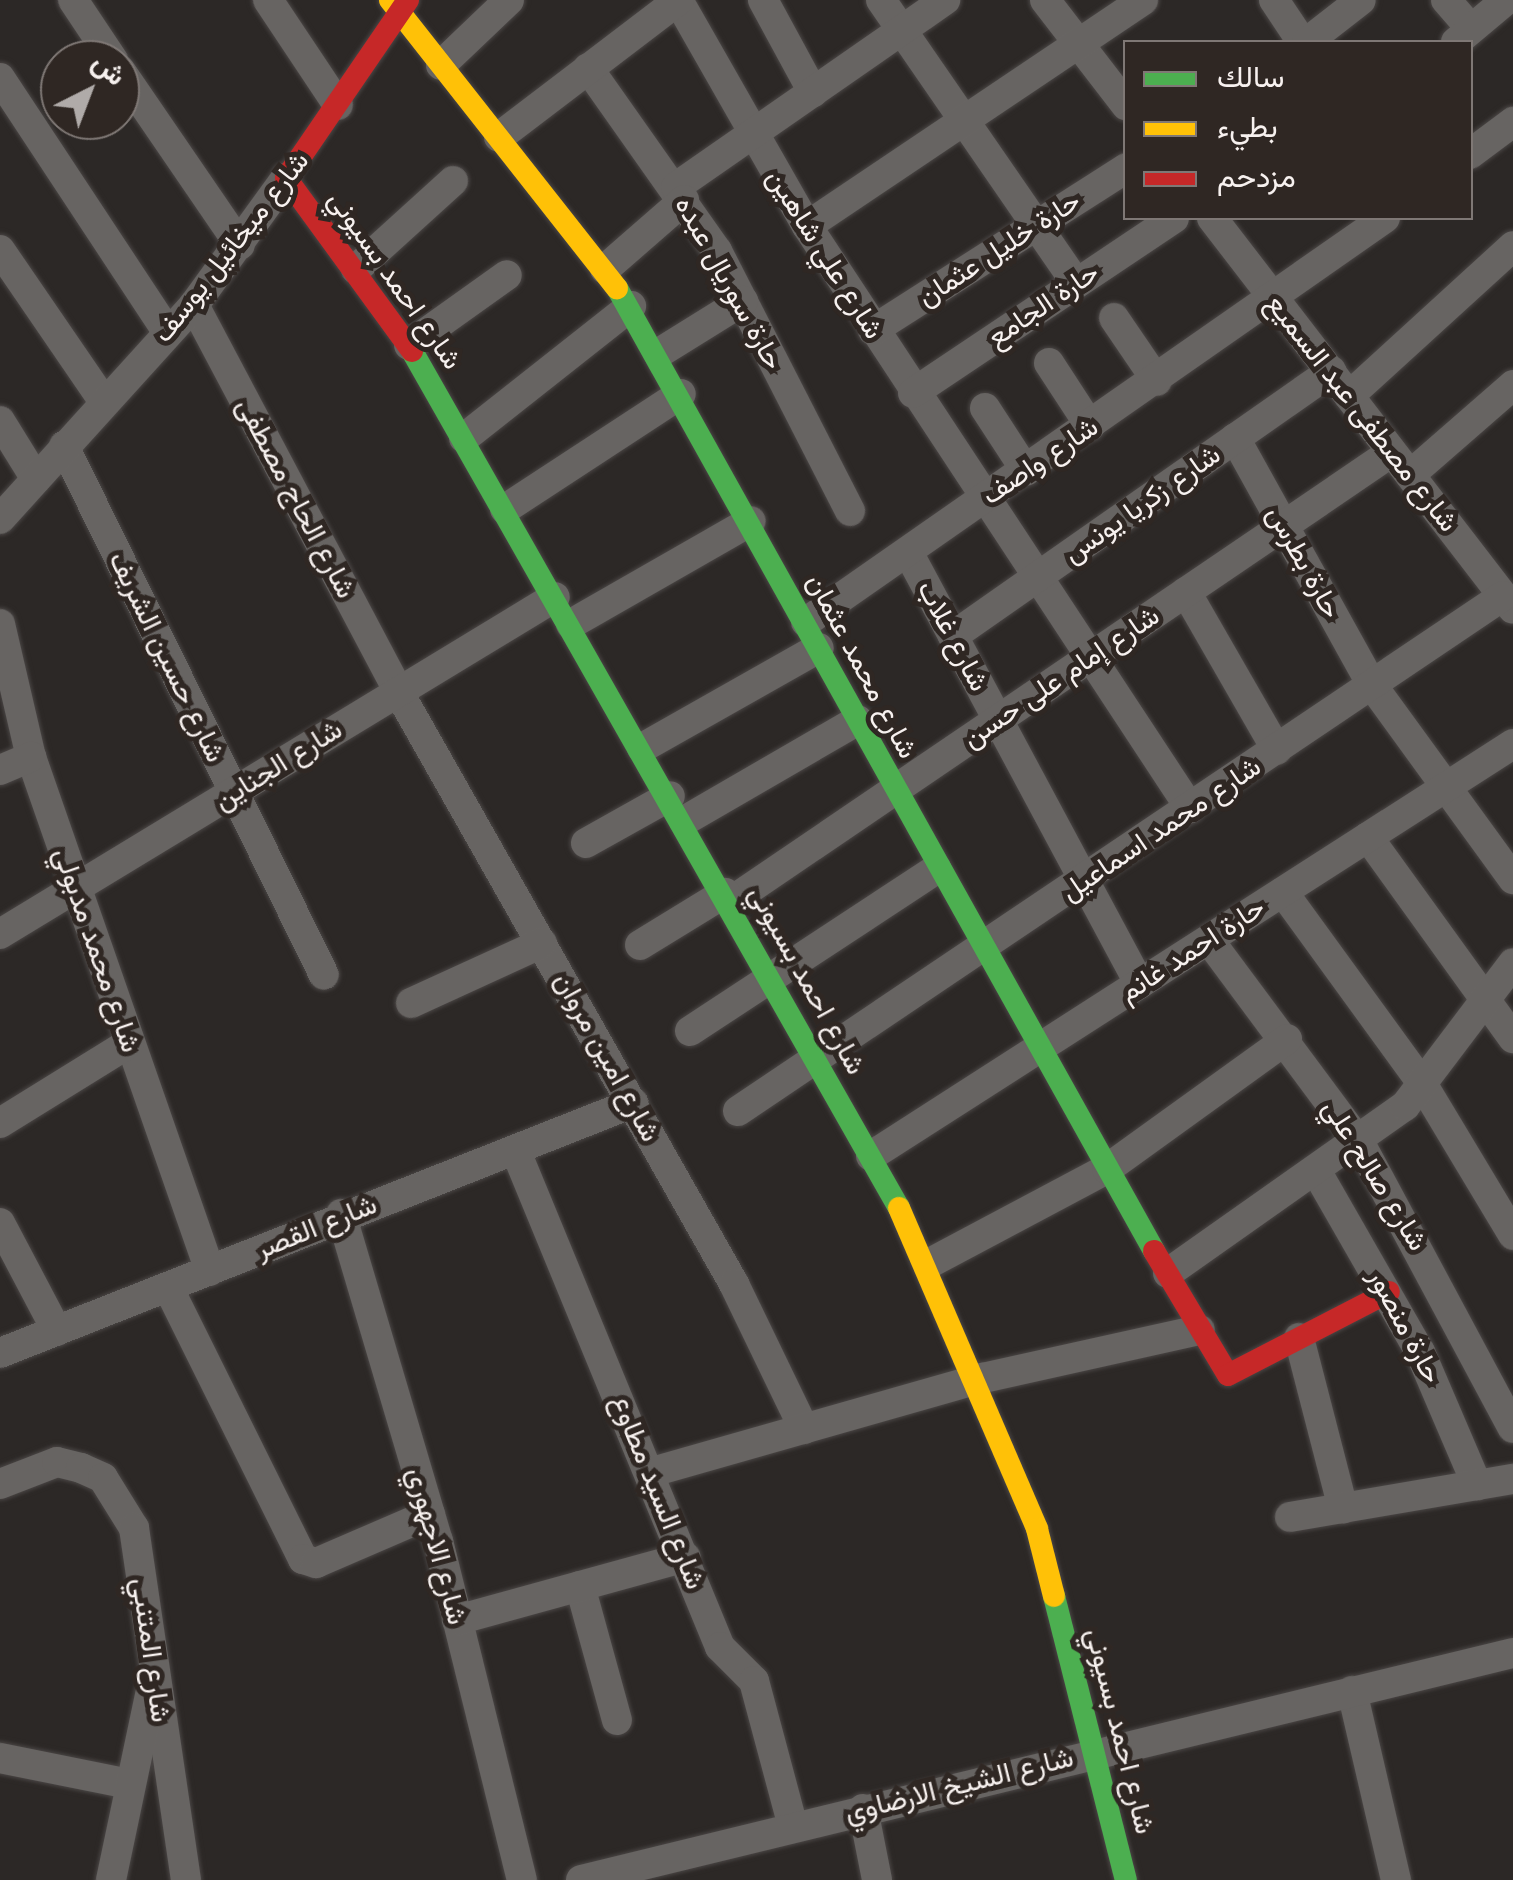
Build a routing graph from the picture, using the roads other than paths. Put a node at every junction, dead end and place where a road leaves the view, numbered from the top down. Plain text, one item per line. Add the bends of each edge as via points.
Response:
1 (73, 0) edge
2 (268, 0) edge
3 (509, 0) edge
4 (678, 0) edge
5 (763, 0) edge
6 (881, 0) edge
7 (946, 0) edge
8 (1044, 0) edge
9 (1142, 0) edge
10 (1274, 0) edge
11 (1361, 0) edge
12 (1446, 0) edge
13 (1506, 0) edge
14 (399, 5) edge
15 (902, 32) junction
16 (1463, 36) edge
17 (100, 40) edge
18 (1303, 40) edge
19 (1307, 40) edge
20 (1077, 42) junction
21 (440, 65) junction
22 (588, 68) junction
23 (813, 92) junction
24 (5, 97) edge
25 (140, 99) edge
26 (1123, 101) edge
27 (338, 105) junction
28 (964, 120) junction
29 (1513, 122) edge
30 (750, 136) junction
31 (499, 137) junction
32 (1473, 152) edge
33 (1123, 170) edge
34 (286, 178) junction
35 (453, 181) dead end
36 (680, 194) junction
37 (1171, 220) edge
38 (1382, 220) edge
39 (1229, 224) edge
40 (806, 226) junction
41 (1035, 226) junction
42 (240, 244) junction
43 (1513, 246) edge
44 (0, 250) edge
45 (356, 269) junction
46 (605, 269) junction
47 (507, 275) dead end
48 (1076, 284) junction
49 (1275, 299) junction
50 (743, 301) junction
51 (194, 305) junction
52 (630, 306) junction
53 (1114, 318) dead end
54 (873, 330) junction
55 (168, 333) junction
56 (409, 345) junction
57 (660, 352) junction
58 (1049, 363) dead end
59 (1157, 381) junction
60 (1340, 383) junction
61 (1513, 384) edge
62 (913, 393) junction
63 (681, 394) junction
64 (104, 402) junction
65 (984, 408) dead end
66 (0, 421) edge
67 (1090, 426) junction
68 (464, 438) junction
69 (1235, 438) junction
70 (64, 446) junction
71 (1401, 463) junction
72 (1026, 471) junction
73 (36, 478) junction
74 (981, 501) junction
75 (505, 508) junction
76 (850, 511) dead end
77 (0, 519) edge
78 (751, 521) junction
79 (1284, 526) junction
80 (908, 552) junction
81 (1034, 579) junction
82 (1186, 592) junction
83 (555, 596) junction
84 (1508, 602) edge
85 (571, 624) junction
86 (813, 635) junction
87 (953, 636) junction
88 (2, 639) edge
89 (1088, 658) junction
90 (1372, 685) junction
91 (398, 692) junction
92 (998, 719) junction
93 (858, 720) junction
94 (1513, 744) edge
95 (642, 748) junction
96 (1277, 750) junction
97 (32, 757) junction
98 (0, 770) edge
99 (1444, 788) junction
100 (894, 790) junction
101 (234, 791) junction
102 (1190, 808) junction
103 (677, 809) junction
104 (1368, 837) junction
105 (586, 844) dead end
106 (937, 870) junction
107 (1513, 879) edge
108 (1085, 881) junction
109 (1283, 892) junction
110 (76, 896) junction
111 (728, 898) junction
112 (0, 934) edge
113 (1209, 940) junction
114 (542, 943) junction
115 (640, 945) dead end
116 (980, 951) junction
117 (1513, 963) edge
118 (324, 974) dead end
119 (775, 981) junction
120 (1140, 984) junction
121 (1488, 996) junction
122 (412, 1002) dead end
123 (690, 1031) dead end
124 (1513, 1038) edge
125 (1287, 1039) junction
126 (129, 1043) junction
127 (1035, 1051) junction
128 (818, 1062) junction
129 (1423, 1085) junction
130 (633, 1103) junction
131 (738, 1111) dead end
132 (0, 1122) edge
133 (1361, 1145) junction
134 (517, 1154) junction
135 (872, 1156) junction
136 (1107, 1169) junction
137 (1318, 1174) junction
138 (341, 1214) junction
139 (0, 1223) edge
140 (1513, 1235) edge
141 (930, 1263) junction
142 (210, 1271) junction
143 (1168, 1273) junction
144 (168, 1287) junction
145 (1389, 1292) junction
146 (1200, 1330) junction
147 (57, 1331) junction
148 (1299, 1338) junction
149 (0, 1353) edge
150 (983, 1378) junction
151 (804, 1428) junction
152 (1513, 1428) edge
153 (652, 1472) junction
154 (1513, 1479) edge
155 (0, 1484) edge
156 (1477, 1486) junction
157 (1344, 1508) junction
158 (430, 1514) junction
159 (1290, 1518) dead end
160 (685, 1556) junction
161 (580, 1586) junction
162 (457, 1620) junction
163 (1513, 1653) edge
164 (154, 1678) junction
165 (1352, 1691) junction
166 (618, 1720) dead end
167 (1095, 1751) junction
168 (0, 1758) edge
169 (129, 1784) junction
170 (863, 1809) junction
171 (793, 1827) junction
172 (111, 1880) edge
173 (186, 1880) edge
174 (522, 1880) edge
175 (581, 1880) edge
176 (877, 1880) edge
177 (1126, 1880) edge
178 (1396, 1880) edge

1 - 17 street
2 - 27 street
3 - 21 street
4 - 22 street
4 - 30 street, شارع علي شاهين
5 - 23 street
6 - 15 street
7 - 15 street
8 - 20 street
9 - 20 street
10 - 18 street
11 - 19 street
12 - 16 street
13 - 16 street
14 - 21 street, شارع محمد عثمان
14 - 27 street, شارع ميخائيل يوسف
15 - 23 street
15 - 28 street
20 - 26 street
20 - 28 street
21 - 31 street, شارع محمد عثمان
22 - 31 street
22 - 36 street, حارة سوريال عبده
23 - 30 street
24 - 55 street
25 - 42 street
27 - 34 street, شارع ميخائيل يوسف
28 - 40 street
28 - 41 street
29 - 32 street
30 - 36 street
30 - 40 street, شارع علي شاهين
31 - 46 street, شارع محمد عثمان
33 - 41 street, حارة خليل عثمان
34 - 42 street, شارع ميخائيل يوسف
34 - 45 street, شارع احمد بسيوني
35 - 45 street
36 - 46 street
36 - 50 street, حارة سوريال عبده
37 - 48 street, حارة الجامع
38 - 49 street, شارع واصف
39 - 49 street, شارع مصطفى عبد السميع
40 - 54 street, شارع علي شاهين
41 - 48 street
41 - 54 street, حارة خليل عثمان
42 - 51 street, شارع ميخائيل يوسف
43 - 60 street, شارع زكريا يونس
44 - 64 street
45 - 56 street, شارع احمد بسيوني
46 - 52 street, شارع محمد عثمان
47 - 56 street
48 - 62 street, حارة الجامع
49 - 59 street, شارع واصف
49 - 60 street, شارع مصطفى عبد السميع
50 - 57 street
50 - 76 street, حارة سوريال عبده
51 - 55 street, شارع ميخائيل يوسف
51 - 91 street, شارع الحاج مصطفى
52 - 57 street, شارع محمد عثمان
52 - 68 street
53 - 59 street
54 - 62 street, شارع علي شاهين
55 - 64 street, شارع ميخائيل يوسف
56 - 68 street, شارع احمد بسيوني
57 - 63 street, شارع محمد عثمان
58 - 67 street
59 - 67 street, شارع واصف
60 - 69 street, شارع زكريا يونس
60 - 71 street, شارع مصطفى عبد السميع
61 - 71 street, شارع إمام على حسن
62 - 74 street, شارع علي شاهين
63 - 75 street
63 - 78 street, شارع محمد عثمان
64 - 70 street, شارع ميخائيل يوسف
65 - 72 street
66 - 73 street
67 - 72 street, شارع واصف
68 - 75 street, شارع احمد بسيوني
69 - 79 street, حارة بطرس
69 - 81 street, شارع زكريا يونس
70 - 73 street, شارع ميخائيل يوسف
70 - 101 street, شارع حسين الشريف
71 - 79 street, شارع إمام على حسن
71 - 84 street, شارع مصطفى عبد السميع
72 - 74 street, شارع واصف
73 - 77 street, شارع ميخائيل يوسف
74 - 80 street, شارع واصف
74 - 81 street, شارع علي شاهين
75 - 83 street, شارع احمد بسيوني
78 - 85 street
78 - 86 street, شارع محمد عثمان
79 - 82 street, شارع إمام على حسن
79 - 90 street, حارة بطرس
80 - 86 street, شارع واصف
80 - 87 street, شارع غلاب
81 - 87 street, شارع زكريا يونس
81 - 89 street, شارع علي شاهين
82 - 89 street, شارع إمام على حسن
82 - 96 street
83 - 85 street, شارع احمد بسيوني
83 - 91 street, شارع الجناين
84 - 90 street, شارع محمد اسماعيل
85 - 95 street, شارع احمد بسيوني
86 - 93 street, شارع محمد عثمان
86 - 95 street, شارع واصف
87 - 92 street, شارع غلاب
88 - 97 street, شارع محمد مدبولي
89 - 92 street, شارع إمام على حسن
89 - 102 street, شارع علي شاهين
90 - 96 street, شارع محمد اسماعيل
90 - 99 street, حارة بطرس
91 - 101 street, شارع الجناين
91 - 114 street, شارع امين مروان
92 - 100 street, شارع إمام على حسن
92 - 108 street, شارع غلاب
93 - 100 street, شارع محمد عثمان
93 - 103 street
94 - 99 street, حارة احمد غانم
95 - 103 street, شارع احمد بسيوني
96 - 102 street, شارع محمد اسماعيل
97 - 98 street
97 - 110 street, شارع محمد مدبولي
99 - 104 street, حارة احمد غانم
99 - 107 street, حارة بطرس
100 - 106 street, شارع محمد عثمان
100 - 111 street, شارع إمام على حسن
101 - 110 street, شارع الجناين
101 - 118 street, شارع حسين الشريف
102 - 108 street, شارع محمد اسماعيل
103 - 105 street
103 - 111 street, شارع احمد بسيوني
104 - 109 street, حارة احمد غانم
104 - 121 street
106 - 116 street, شارع محمد عثمان
106 - 119 street
108 - 116 street, شارع محمد اسماعيل
108 - 120 street, شارع غلاب
109 - 113 street, حارة احمد غانم
109 - 129 street
110 - 112 street, شارع الجناين
110 - 126 street, شارع محمد مدبولي
111 - 115 street, شارع إمام على حسن
111 - 119 street, شارع احمد بسيوني
113 - 120 street, حارة احمد غانم
113 - 125 street, شارع صالح علي
114 - 122 street
114 - 130 street, شارع امين مروان
116 - 127 street, شارع محمد عثمان
116 - 128 street, شارع محمد اسماعيل
117 - 121 street
119 - 123 street
119 - 128 street, شارع احمد بسيوني
120 - 127 street, حارة احمد غانم
121 - 124 street
121 - 129 street
125 - 133 street, شارع صالح علي
125 - 136 street
126 - 132 street
126 - 142 street, شارع محمد مدبولي
127 - 135 street, حارة احمد غانم
127 - 136 street, شارع محمد عثمان
128 - 131 street, شارع محمد اسماعيل
128 - 135 street, شارع احمد بسيوني
129 - 133 street
129 - 140 street
130 - 134 street, شارع القصر
130 - 151 street, شارع امين مروان
133 - 137 street
133 - 152 street, شارع صالح علي
134 - 138 street, شارع القصر
134 - 153 street, شارع السيد مطاوع
135 - 141 street, شارع احمد بسيوني
136 - 141 street
136 - 143 street, شارع محمد عثمان
137 - 143 street
137 - 145 street, حارة منصور
138 - 142 street, شارع القصر
138 - 158 street, شارع الاجهوري
139 - 147 street
141 - 150 street, شارع احمد بسيوني
142 - 144 street, شارع القصر
143 - 146 street, شارع محمد عثمان
144 - 147 street, شارع القصر
144 - 158 street via 303,1559 316,1564
145 - 148 street
145 - 156 street, حارة منصور
146 - 148 street, شارع محمد عثمان via 1228,1375
146 - 150 street
147 - 149 street, شارع القصر
148 - 157 street
150 - 151 street
150 - 167 street, شارع احمد بسيوني via 1037,1529
151 - 153 street
153 - 160 street, شارع السيد مطاوع
154 - 156 street
155 - 164 street, شارع المتنبي via 57,1462 102,1478 134,1528
156 - 157 street
157 - 159 street
158 - 162 street, شارع الاجهوري
160 - 161 street
160 - 171 street, شارع السيد مطاوع via 720,1647 754,1681
161 - 162 street
161 - 166 street
162 - 174 street, شارع الاجهوري
163 - 165 street, شارع الشيخ الارضاوي
164 - 169 street
164 - 173 street, شارع المتنبي
165 - 167 street, شارع الشيخ الارضاوي
165 - 178 street
167 - 170 street, شارع الشيخ الارضاوي
167 - 177 street, شارع احمد بسيوني
168 - 169 street
169 - 172 street
170 - 171 street, شارع الشيخ الارضاوي
170 - 176 street
171 - 175 street, شارع الشيخ الارضاوي

